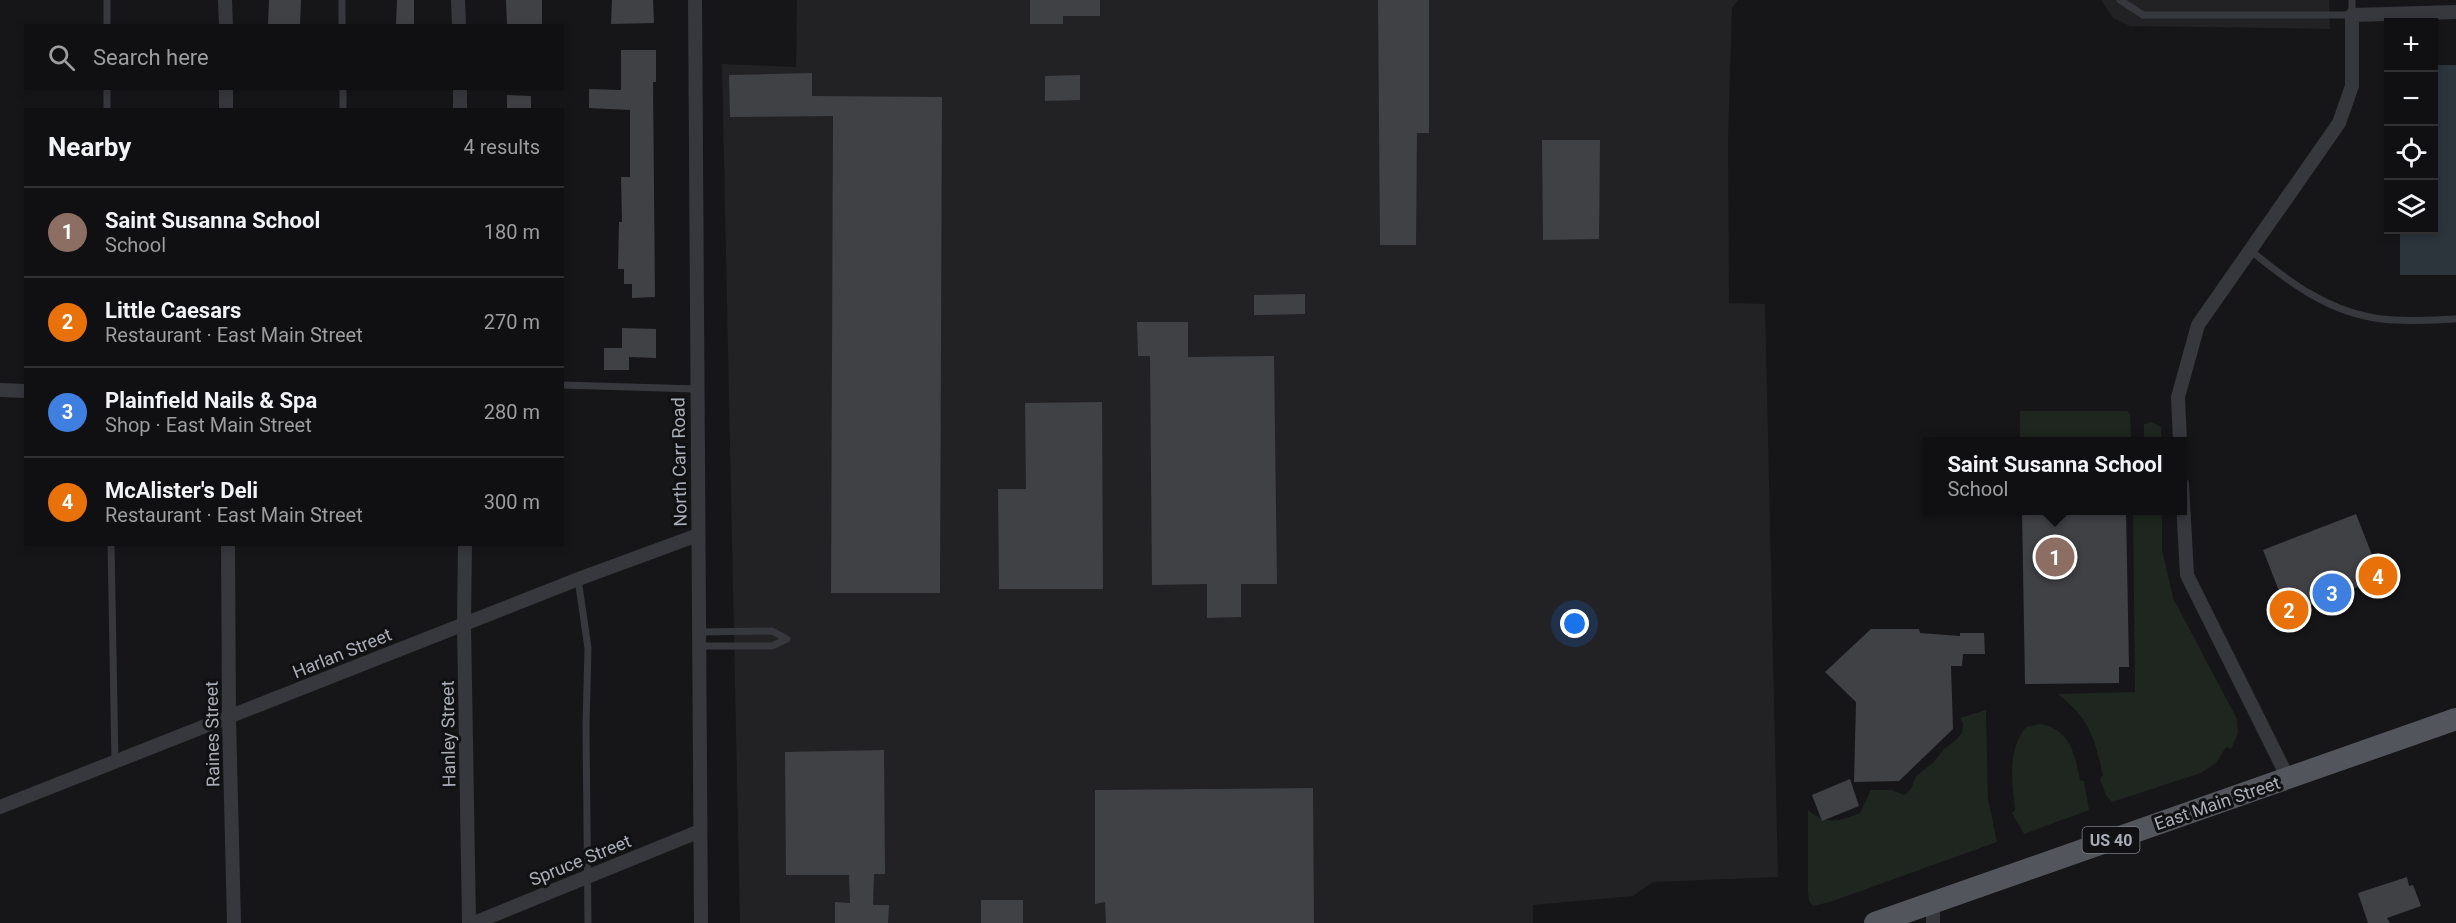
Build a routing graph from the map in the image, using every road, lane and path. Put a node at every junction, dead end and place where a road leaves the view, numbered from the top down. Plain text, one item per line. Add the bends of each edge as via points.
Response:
1 (107, 0) edge
2 (225, 0) edge
3 (342, 0) edge
4 (458, 0) edge
5 (695, 0) edge
6 (2120, 0) edge
7 (2352, 0) edge
8 (2456, 12) edge
9 (2352, 15) junction
10 (107, 24) edge
11 (226, 24) edge
12 (342, 24) edge
13 (459, 24) edge
14 (107, 90) edge
15 (226, 90) edge
16 (343, 90) edge
17 (460, 90) edge
18 (107, 108) edge
19 (226, 108) edge
20 (343, 108) edge
21 (460, 108) edge
22 (2250, 250) junction
23 (2456, 319) edge
24 (564, 385) edge
25 (696, 389) junction
26 (0, 390) edge
27 (24, 391) edge
28 (2180, 437) edge
29 (2184, 515) edge
30 (698, 535) junction
31 (111, 546) edge
32 (228, 546) edge
33 (465, 546) edge
34 (578, 579) junction
35 (464, 624) junction
36 (701, 639) junction
37 (229, 718) junction
38 (2456, 718) edge
39 (115, 763) junction
40 (2288, 778) junction
41 (0, 807) edge
42 (700, 831) junction
43 (588, 877) junction
44 (1933, 913) edge
45 (234, 923) edge
46 (472, 923) edge
47 (588, 923) edge
48 (701, 923) edge
49 (1875, 923) edge

1 - 10 lane
2 - 11 street
3 - 12 lane
4 - 13 street
5 - 25 street, North Carr Road
6 - 9 lane via 2142,15
7 - 9 lane
8 - 9 street
9 - 22 street via 2352,86 2339,123
14 - 18 lane
15 - 19 street
16 - 20 lane
17 - 21 street
22 - 23 lane via 2319,301 2355,314 2383,319
22 - 28 street via 2198,325 2178,397
24 - 25 lane
25 - 30 street, North Carr Road
26 - 27 street
29 - 40 street via 2187,575
30 - 34 street, Harlan Street
30 - 36 street, North Carr Road
31 - 39 lane
32 - 37 street, Raines Street
33 - 35 street, Hanley Street
34 - 35 street, Harlan Street
34 - 43 lane via 588,648
35 - 37 street, Harlan Street
35 - 46 street, Hanley Street
36 - 36 lane via 772,646 787,639 772,631
36 - 42 street, North Carr Road
37 - 39 street, Harlan Street
37 - 45 street, Raines Street
38 - 40 main road, East Main Street / US 40
39 - 41 street, Harlan Street
40 - 44 main road, East Main Street / US 40
42 - 43 street, Spruce Street
42 - 48 street, North Carr Road
43 - 46 street, Spruce Street
43 - 47 lane
44 - 49 main road, East Main Street / US 40

